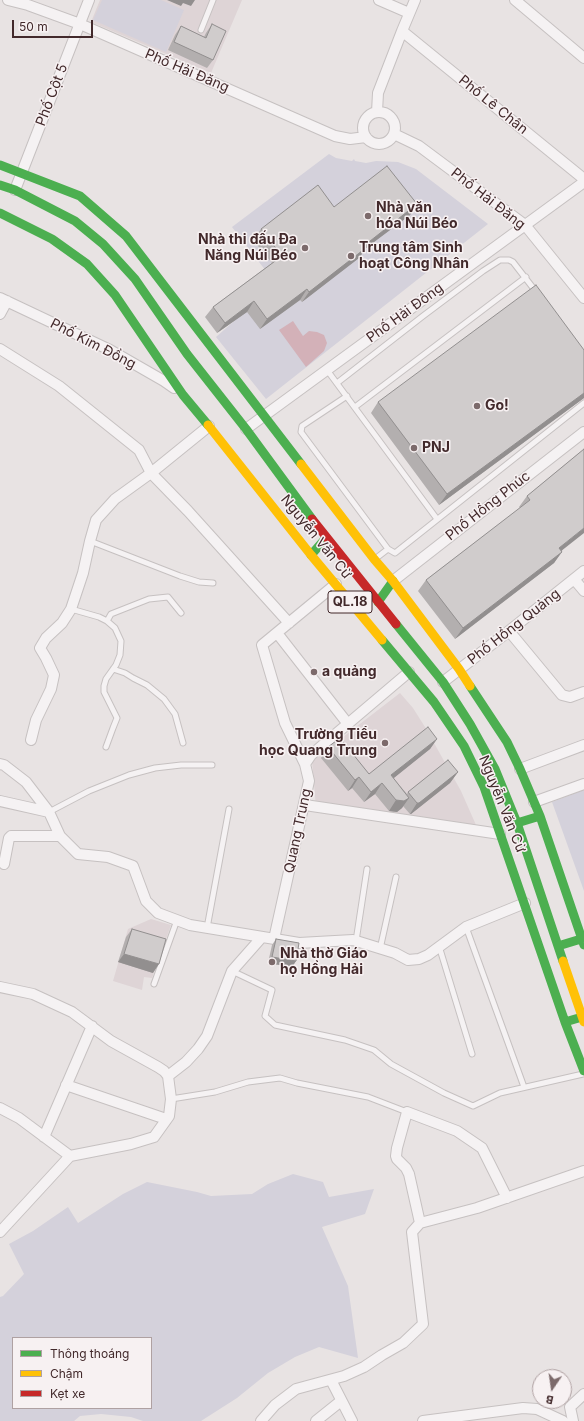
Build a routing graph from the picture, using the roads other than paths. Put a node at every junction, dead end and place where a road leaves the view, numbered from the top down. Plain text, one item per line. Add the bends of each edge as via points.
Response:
1 (8, 0) edge
2 (89, 0) edge
3 (213, 0) edge
4 (379, 0) edge
5 (415, 0) edge
6 (515, 0) edge
7 (409, 13) junction
8 (80, 24) junction
9 (201, 30) dead end
10 (402, 31) junction
11 (584, 58) edge
12 (377, 112) junction
13 (394, 134) junction
14 (366, 137) junction
15 (0, 165) edge
16 (22, 173) junction
17 (584, 181) edge
18 (0, 185) edge
19 (16, 190) junction
20 (0, 212) edge
21 (525, 225) junction
22 (526, 277) junction
23 (540, 296) edge
24 (584, 298) edge
25 (3, 300) edge
26 (0, 314) edge
27 (0, 349) edge
28 (327, 370) junction
29 (337, 383) junction
30 (183, 395) junction
31 (347, 396) junction
32 (584, 404) edge
33 (355, 407) junction
34 (265, 416) junction
35 (209, 426) junction
36 (246, 430) junction
37 (584, 432) edge
38 (151, 473) junction
39 (437, 519) junction
40 (326, 538) junction
41 (90, 541) junction
42 (388, 549) junction
43 (311, 555) junction
44 (374, 559) junction
45 (584, 571) edge
46 (574, 579) junction
47 (393, 581) junction
48 (214, 583) dead end
49 (336, 584) junction
50 (584, 591) edge
51 (378, 602) junction
52 (70, 609) junction
53 (181, 613) dead end
54 (107, 621) junction
55 (289, 623) junction
56 (510, 631) junction
57 (277, 633) junction
58 (113, 669) junction
59 (459, 669) junction
60 (409, 672) junction
61 (443, 682) junction
62 (584, 692) edge
63 (348, 724) junction
64 (31, 740) dead end
65 (182, 743) dead end
66 (584, 745) edge
67 (106, 747) dead end
68 (0, 764) edge
69 (306, 764) junction
70 (212, 765) dead end
71 (520, 769) junction
72 (584, 784) edge
73 (0, 801) edge
74 (534, 802) junction
75 (305, 805) junction
76 (229, 809) dead end
77 (50, 812) junction
78 (540, 816) junction
79 (517, 823) junction
80 (500, 834) junction
81 (60, 836) junction
82 (4, 864) dead end
83 (367, 869) dead end
84 (396, 877) dead end
85 (525, 903) junction
86 (177, 920) junction
87 (466, 927) junction
88 (206, 928) junction
89 (262, 937) junction
90 (274, 939) junction
91 (356, 941) junction
92 (583, 942) edge
93 (439, 946) junction
94 (558, 946) junction
95 (380, 949) junction
96 (232, 971) junction
97 (154, 984) dead end
98 (0, 987) edge
99 (583, 1020) edge
100 (566, 1022) junction
101 (92, 1026) junction
102 (472, 1054) dead end
103 (584, 1071) edge
104 (584, 1074) edge
105 (168, 1076) junction
106 (66, 1085) junction
107 (524, 1088) junction
108 (171, 1099) junction
109 (0, 1108) edge
110 (407, 1112) junction
111 (166, 1119) junction
112 (44, 1136) junction
113 (70, 1156) junction
114 (584, 1171) edge
115 (507, 1198) junction
116 (420, 1223) junction
117 (0, 1232) edge
118 (330, 1380) junction
119 (584, 1394) edge
120 (341, 1401) junction
121 (261, 1421) edge
122 (316, 1421) edge
123 (352, 1421) edge
124 (423, 1421) edge
125 (563, 1421) edge
126 (573, 1421) edge

1 - 8 street, Phố Hải Đăng
2 - 8 street, Phố Cột 5
3 - 9 lane
4 - 7 street
5 - 7 street
6 - 11 street
7 - 10 street
8 - 14 street, Phố Hải Đăng via 335,136 350,139
8 - 16 street, Phố Cột 5
10 - 12 street via 378,93
10 - 17 street, Phố Lê Chân
12 - 13 street via 392,119
12 - 14 street via 365,121
13 - 14 street via 383,143 374,143
13 - 21 street, Phố Hải Đăng via 419,146
15 - 16 main road, Nguyễn Văn Cừ
16 - 19 street, Phố Cột 5
16 - 34 main road, Nguyễn Văn Cừ via 80,196 126,236
17 - 21 street, Phố Hải Đông
18 - 19 main road, Nguyễn Văn Cừ / QL.18
19 - 36 main road, Nguyễn Văn Cừ / QL.18 via 75,221 103,244 135,278 187,354
20 - 30 main road, Nguyễn Văn Cừ / QL.18 via 52,239 88,264 114,295
21 - 24 street, Phố Hải Đăng
21 - 28 street, Phố Hải Đông
22 - 23 lane
22 - 29 lane via 513,262 500,260
22 - 33 lane
25 - 26 street
25 - 30 street, Phố Kim Đồng via 110,350
27 - 38 street via 59,386 139,450
28 - 29 lane
28 - 34 street, Phố Hải Đông
29 - 31 lane
30 - 35 main road, Nguyễn Văn Cừ / QL.18
31 - 33 lane
31 - 42 lane via 302,426 301,432
32 - 39 lane
33 - 39 lane
34 - 36 street, Phố Hải Đông
34 - 44 main road, Nguyễn Văn Cừ
35 - 38 street
35 - 43 main road, Nguyễn Văn Cừ / QL.18
36 - 40 main road, Nguyễn Văn Cừ / QL.18
37 - 47 street, Phố Hồng Phúc
38 - 41 street via 114,498 96,520
38 - 55 street via 188,510
39 - 42 lane via 395,553
40 - 43 main road
40 - 51 main road, Nguyễn Văn Cừ / QL.18
41 - 48 lane via 180,576 199,582
41 - 52 street via 83,573
42 - 44 lane
43 - 49 main road, Nguyễn Văn Cừ / QL.18
44 - 47 main road, Nguyễn Văn Cừ
45 - 46 street, Phố Hồng Quảng
46 - 50 street
46 - 56 street, Phố Hồng Quảng
47 - 51 main road
47 - 59 main road, Nguyễn Văn Cừ
49 - 55 street
49 - 60 main road, Nguyễn Văn Cừ / QL.18
51 - 61 main road, Nguyễn Văn Cừ / QL.18
52 - 54 lane via 99,616
52 - 64 street via 62,623 46,638 40,648 54,674 51,689 36,720
53 - 54 lane via 168,598 149,599 111,614
54 - 58 lane via 115,628 120,641 120,655
55 - 57 street
56 - 59 street, Phố Hồng Quảng
56 - 62 street via 562,695 570,697
57 - 63 street
57 - 69 street, Quang Trung via 262,645 285,723
58 - 65 lane via 125,672 164,699 175,714
58 - 67 lane via 106,679 104,692 118,718
59 - 61 street, Phố Hồng Quảng
59 - 71 main road, Nguyễn Văn Cừ via 507,742
60 - 63 street
60 - 80 main road, Nguyễn Văn Cừ / QL.18 via 434,702 464,746 484,788
61 - 79 main road, Nguyễn Văn Cừ / QL.18 via 495,769
63 - 69 street via 311,755
66 - 71 street
68 - 77 street via 26,782
69 - 75 street, Quang Trung via 309,781
70 - 77 lane via 155,768 128,775 89,791
71 - 74 main road, Nguyễn Văn Cừ
72 - 74 street
73 - 77 street
74 - 78 main road, Nguyễn Văn Cừ
75 - 80 street
75 - 90 street, Quang Trung
76 - 88 lane
77 - 81 street
78 - 79 main road
78 - 92 main road, Nguyễn Văn Cừ
79 - 94 main road, Nguyễn Văn Cừ / QL.18
80 - 85 main road, Nguyễn Văn Cừ / QL.18
81 - 82 street via 10,836
81 - 86 street via 78,854 108,857 133,866 146,901 158,913
83 - 91 lane
84 - 95 lane
85 - 87 street
85 - 100 main road, Nguyễn Văn Cừ / QL.18
86 - 88 street
86 - 97 lane
87 - 93 street
87 - 107 lane
88 - 89 street
89 - 90 street
89 - 96 street
90 - 91 street via 300,943
91 - 95 street
92 - 94 main road
93 - 95 street via 419,959 408,960
93 - 102 lane
94 - 99 main road, Nguyễn Văn Cừ / QL.18
96 - 105 street via 208,1036 186,1062
96 - 107 lane via 272,990 265,1016 274,1025 345,1040 374,1050 391,1064 473,1106 500,1093
98 - 101 street via 33,994 72,1012
99 - 100 main road
100 - 103 main road, Nguyễn Văn Cừ / QL.18
101 - 105 street via 111,1041 158,1067
101 - 106 street
104 - 107 lane
105 - 108 street
106 - 111 street
106 - 112 street
108 - 110 lane via 215,1092 248,1082 280,1078 368,1097
108 - 111 street via 169,1116
109 - 112 street
110 - 115 street via 457,1131 482,1148
110 - 116 street via 396,1156 409,1174
111 - 113 street via 154,1137
112 - 113 street
113 - 117 street
114 - 115 street
115 - 116 street
116 - 118 street via 412,1232 423,1324 403,1344 364,1367
118 - 120 street
118 - 121 street via 296,1389 275,1405
119 - 126 street via 570,1407
120 - 122 street
120 - 123 street
124 - 125 street via 523,1408 537,1409

